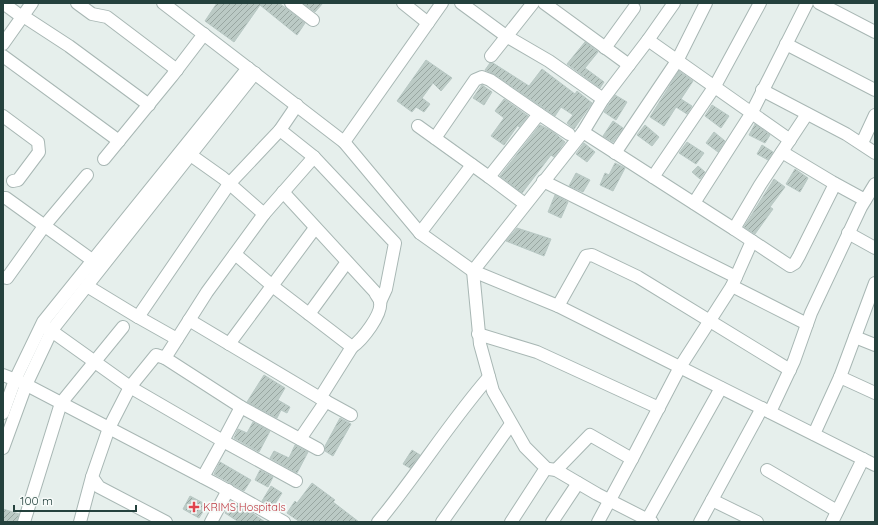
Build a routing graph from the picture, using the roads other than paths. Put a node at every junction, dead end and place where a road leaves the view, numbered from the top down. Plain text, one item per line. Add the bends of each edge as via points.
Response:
1 (3, 3) edge
2 (32, 3) edge
3 (77, 3) edge
4 (163, 3) edge
5 (290, 3) edge
6 (403, 3) edge
7 (442, 3) edge
8 (461, 3) edge
9 (533, 3) edge
10 (544, 3) edge
11 (674, 3) edge
12 (706, 3) edge
13 (760, 3) edge
14 (807, 3) edge
15 (819, 3) edge
16 (634, 8) dead end
17 (23, 16) junction
18 (313, 20) dead end
19 (428, 23) junction
20 (875, 32) edge
21 (204, 34) junction
22 (506, 36) junction
23 (648, 40) junction
24 (3, 44) edge
25 (786, 44) junction
26 (605, 48) junction
27 (3, 56) edge
28 (490, 56) dead end
29 (677, 61) junction
30 (629, 65) junction
31 (177, 70) junction
32 (251, 71) junction
33 (715, 86) junction
34 (762, 90) junction
35 (875, 90) edge
36 (602, 99) junction
37 (149, 105) junction
38 (297, 106) junction
39 (539, 114) junction
40 (751, 114) junction
41 (807, 114) junction
42 (875, 115) edge
43 (3, 116) edge
44 (418, 126) dead end
45 (280, 130) junction
46 (583, 132) junction
47 (569, 134) dead end
48 (435, 138) junction
49 (790, 140) junction
50 (119, 141) junction
51 (344, 142) junction
52 (862, 143) junction
53 (187, 152) junction
54 (782, 152) junction
55 (616, 153) junction
56 (875, 153) edge
57 (314, 157) junction
58 (104, 159) dead end
59 (472, 164) junction
60 (87, 176) dead end
61 (8, 177) edge
62 (489, 177) junction
63 (653, 177) junction
64 (543, 181) junction
65 (229, 184) junction
66 (835, 184) junction
67 (875, 184) edge
68 (284, 192) junction
69 (5, 198) edge
70 (865, 200) junction
71 (694, 203) junction
72 (525, 204) junction
73 (264, 214) junction
74 (45, 226) junction
75 (315, 228) junction
76 (734, 229) junction
77 (420, 233) junction
78 (848, 234) junction
79 (752, 241) junction
80 (875, 248) edge
81 (234, 254) junction
82 (347, 262) junction
83 (97, 264) junction
84 (473, 271) junction
85 (3, 277) edge
86 (734, 281) junction
87 (875, 283) edge
88 (272, 285) junction
89 (87, 286) junction
90 (380, 302) junction
91 (558, 306) junction
92 (309, 314) junction
93 (138, 317) junction
94 (189, 320) junction
95 (710, 321) junction
96 (806, 324) junction
97 (47, 327) junction
98 (123, 327) dead end
99 (478, 334) junction
100 (855, 337) junction
101 (178, 339) junction
102 (229, 344) junction
103 (875, 345) edge
104 (352, 346) junction
105 (165, 358) junction
106 (94, 361) junction
107 (680, 367) junction
108 (790, 370) junction
109 (3, 375) edge
110 (489, 377) junction
111 (840, 377) junction
112 (21, 382) junction
113 (130, 387) junction
114 (721, 388) junction
115 (875, 392) edge
116 (323, 400) junction
117 (61, 403) junction
118 (241, 407) junction
119 (659, 408) junction
120 (766, 410) junction
121 (3, 413) edge
122 (351, 415) dead end
123 (511, 424) junction
124 (109, 428) junction
125 (814, 434) junction
126 (300, 439) junction
127 (223, 441) junction
128 (3, 448) edge
129 (318, 449) dead end
130 (632, 459) junction
131 (863, 459) junction
132 (875, 465) edge
133 (551, 469) junction
134 (767, 470) dead end
135 (92, 477) junction
136 (203, 477) junction
137 (296, 481) dead end
138 (578, 483) junction
139 (228, 490) junction
140 (610, 500) junction
141 (712, 500) junction
142 (837, 511) junction
143 (277, 520) edge
144 (648, 521) edge
145 (24, 522) edge
146 (80, 522) edge
147 (166, 522) edge
148 (211, 522) edge
149 (378, 522) edge
150 (442, 522) edge
151 (512, 522) edge
152 (552, 522) edge
153 (598, 522) edge
154 (700, 522) edge
155 (757, 522) edge
156 (832, 522) edge

1 - 17 street
2 - 17 street
3 - 31 street via 92,14 107,17
4 - 21 street
5 - 18 street
6 - 19 street
7 - 19 street
8 - 22 street
9 - 22 street
10 - 26 street
11 - 23 street
12 - 29 street
13 - 33 street
14 - 25 street
15 - 20 street
16 - 26 street
17 - 24 street
17 - 37 street via 69,46
19 - 51 street
21 - 31 street
21 - 32 street
22 - 28 street
22 - 36 street via 549,61
23 - 29 street
23 - 30 street
25 - 34 street
25 - 35 street
26 - 30 street
27 - 50 street
29 - 33 street
29 - 55 street
30 - 36 street
31 - 37 street
32 - 38 street
32 - 53 street
33 - 40 street
33 - 63 street
34 - 40 street
34 - 41 street
36 - 46 street
37 - 50 street
38 - 45 street
38 - 51 street
39 - 47 street
39 - 48 street via 482,77 475,80
39 - 62 street
40 - 49 street
40 - 71 street
41 - 49 street
41 - 52 street
42 - 52 street
43 - 61 street via 38,142 39,152 18,180
44 - 48 street
45 - 57 street
45 - 65 street
46 - 55 street
46 - 64 street
48 - 59 street
49 - 54 street
50 - 58 street
51 - 77 street
52 - 56 street
53 - 65 street
53 - 83 street
54 - 66 street
54 - 76 street
55 - 63 street
57 - 68 street
57 - 90 street via 395,243 386,289
59 - 62 street
59 - 77 street
60 - 74 street
61 - 69 street via 13,189
62 - 72 street
63 - 71 street
64 - 72 street
64 - 86 street
65 - 73 street
65 - 93 street
66 - 70 street
66 - 79 street via 795,263 787,265
67 - 70 street
68 - 73 street
68 - 75 street
69 - 74 street
70 - 78 street
71 - 76 street
72 - 84 street
73 - 81 street
74 - 83 street
74 - 85 street via 7,278
75 - 82 street
75 - 88 street
76 - 79 street
77 - 84 street
78 - 80 street
78 - 96 street
79 - 86 street
81 - 88 street
81 - 94 street
82 - 90 street via 375,292
82 - 92 street
83 - 89 street
83 - 97 street
84 - 91 street
84 - 99 street
86 - 95 street
86 - 96 street
87 - 100 street
88 - 92 street
88 - 102 street
89 - 93 street
89 - 97 street
90 - 104 street via 379,311 368,329 358,343
91 - 95 street via 586,256 592,255 638,277
91 - 107 street
92 - 104 street
93 - 101 street
94 - 101 street
94 - 102 street
95 - 107 street
95 - 108 street
96 - 108 street
97 - 106 street
97 - 112 street
98 - 106 street
99 - 110 street
99 - 119 street via 538,352
100 - 103 street
100 - 111 street
101 - 105 street
102 - 116 street
104 - 116 street
105 - 113 street via 156,355
105 - 118 street
106 - 113 street
106 - 117 street
107 - 114 street
107 - 119 street
108 - 120 street
109 - 112 street
110 - 123 street via 493,391
110 - 149 street
111 - 115 street
111 - 125 street
112 - 117 street
112 - 121 street
112 - 128 street
113 - 124 street
113 - 127 street
114 - 120 street
114 - 144 street
116 - 122 street
116 - 126 street
117 - 124 street
117 - 145 street
118 - 126 street
118 - 127 street
119 - 130 street
120 - 125 street
120 - 141 street
123 - 133 street via 525,447
123 - 150 street
124 - 135 street
124 - 136 street
125 - 131 street
126 - 129 street
127 - 136 street
127 - 137 street
130 - 133 street via 590,435
130 - 140 street
131 - 132 street
131 - 142 street
133 - 138 street
133 - 151 street
134 - 142 street
135 - 146 street
135 - 147 street via 99,487
136 - 139 street
138 - 140 street
138 - 152 street
139 - 143 street
139 - 148 street
140 - 144 street
140 - 153 street
141 - 154 street
141 - 155 street
142 - 156 street

